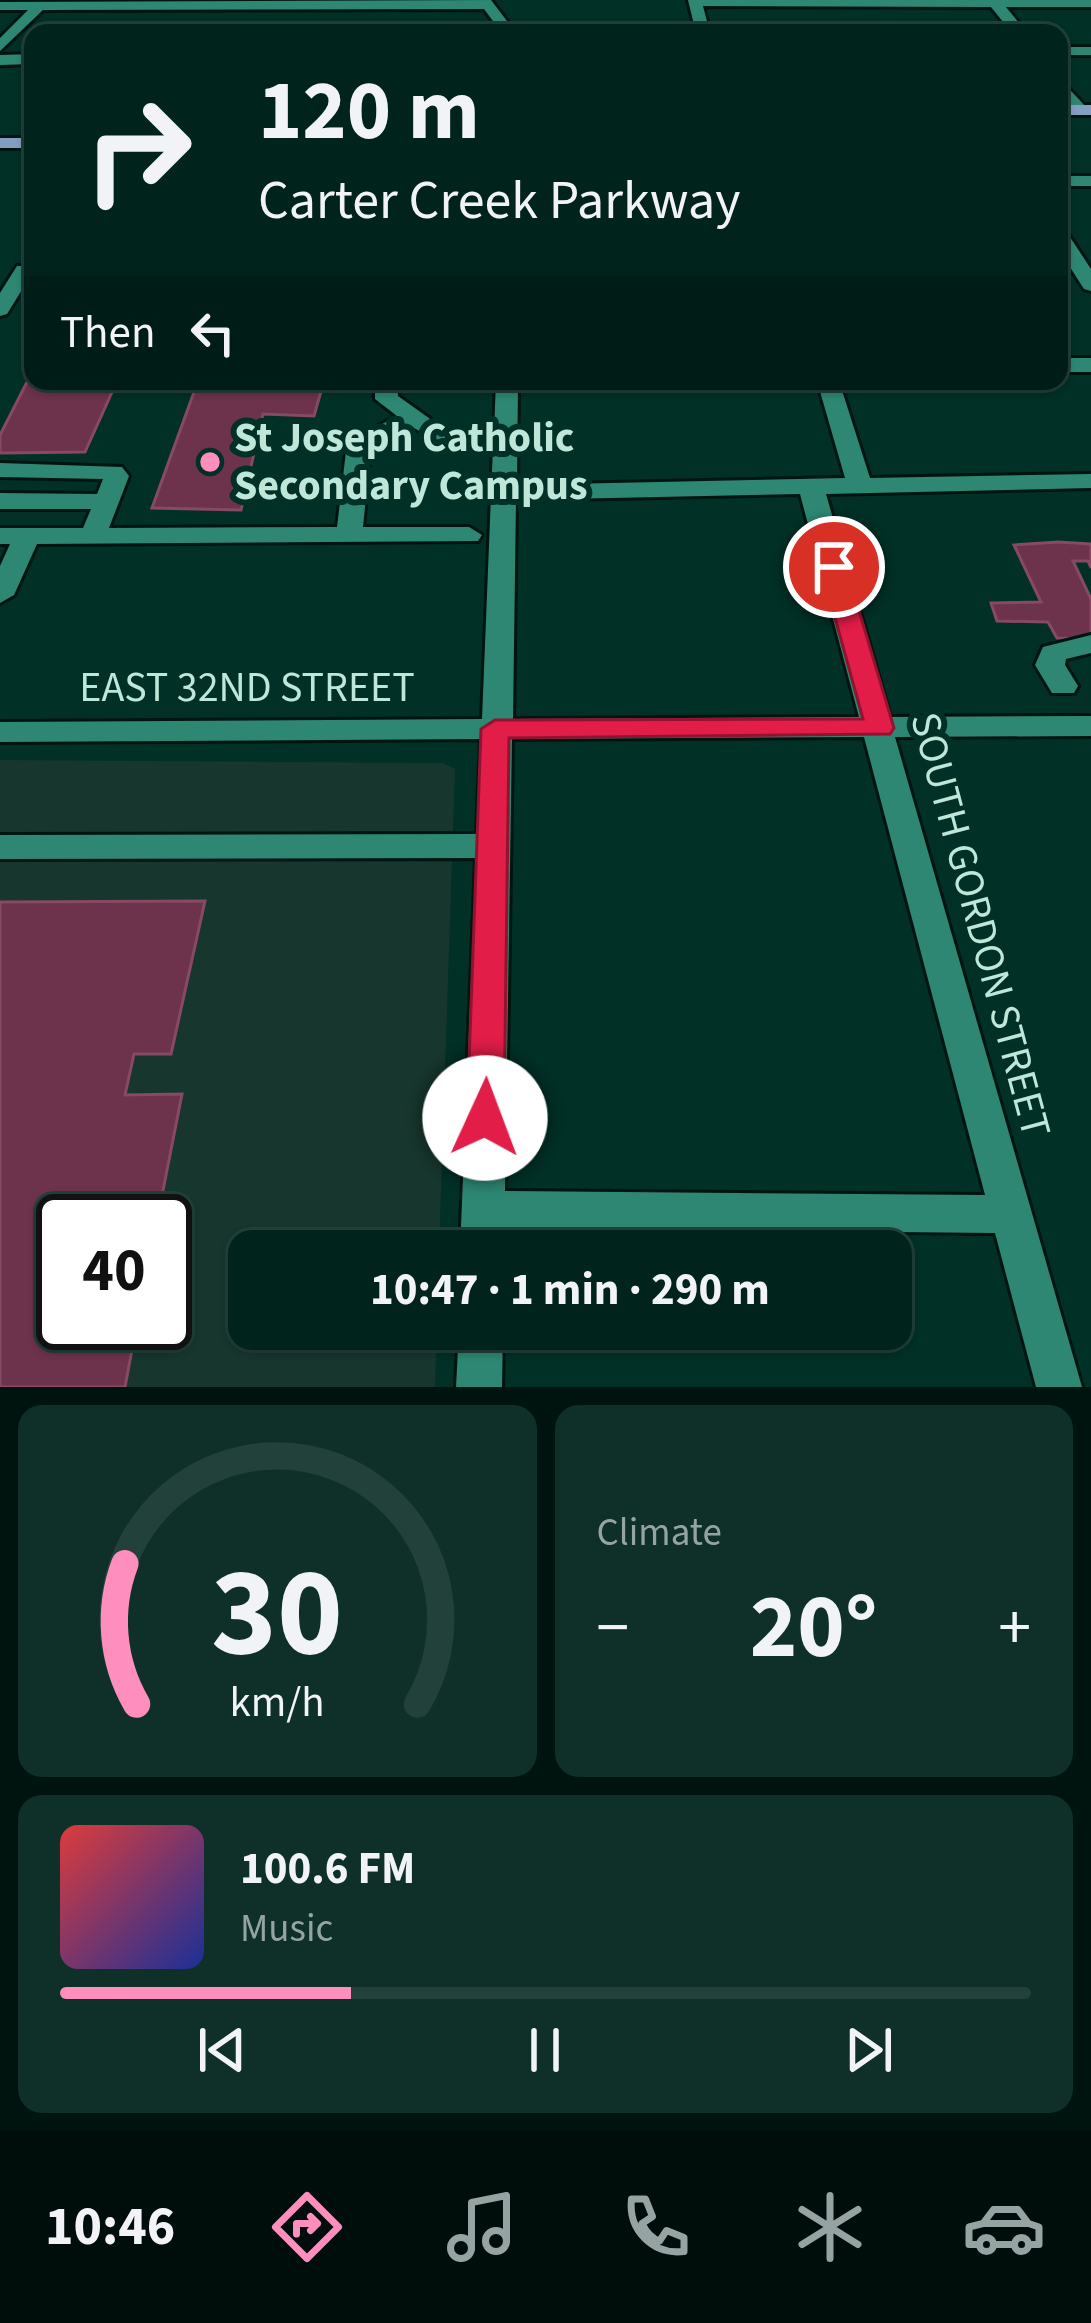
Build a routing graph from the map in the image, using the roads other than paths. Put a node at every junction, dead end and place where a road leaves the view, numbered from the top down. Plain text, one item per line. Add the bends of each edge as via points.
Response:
1 (695, 1) edge
2 (486, 2) edge
3 (994, 2) edge
4 (43, 3) edge
5 (241, 3) edge
6 (1091, 3) edge
7 (0, 6) edge
8 (0, 47) edge
9 (24, 276) edge
10 (0, 310) edge
11 (386, 390) edge
12 (507, 390) edge
13 (831, 390) edge
14 (410, 419) junction
15 (505, 440) junction
16 (0, 470) edge
17 (1091, 481) edge
18 (860, 486) junction
19 (811, 487) junction
20 (504, 493) junction
21 (0, 501) edge
22 (107, 502) junction
23 (469, 535) dead end
24 (13, 536) edge
25 (93, 536) junction
26 (349, 536) junction
27 (0, 595) edge
28 (1091, 644) edge
29 (1077, 686) edge
30 (1088, 727) edge
31 (880, 728) junction
32 (495, 729) junction
33 (0, 732) edge
34 (493, 846) junction
35 (0, 847) edge
36 (1011, 1214) junction
37 (483, 1230) edge
38 (480, 1350) edge
39 (479, 1387) edge
40 (1059, 1387) edge

1 - 3 street
2 - 5 street
3 - 6 street
4 - 5 street
4 - 7 street
4 - 8 street
9 - 10 street
11 - 14 street
12 - 15 street
13 - 18 street
14 - 15 street via 434,433
14 - 26 street via 359,442
15 - 20 street
16 - 22 street via 104,470 117,476
17 - 18 street
18 - 19 street
19 - 20 street
19 - 31 street, SOUTH GORDON STREET
20 - 32 street
21 - 22 street
22 - 25 street
23 - 26 street
24 - 25 street
24 - 27 street
25 - 26 street
28 - 29 street via 1053,653 1050,664
29 - 30 street
30 - 31 street, EAST 32ND STREET
31 - 32 street, EAST 32ND STREET
31 - 36 street, SOUTH GORDON STREET
32 - 33 street, EAST 32ND STREET
32 - 34 street
34 - 35 street
34 - 37 street
36 - 37 street
36 - 40 street, SOUTH GORDON STREET
38 - 39 street

